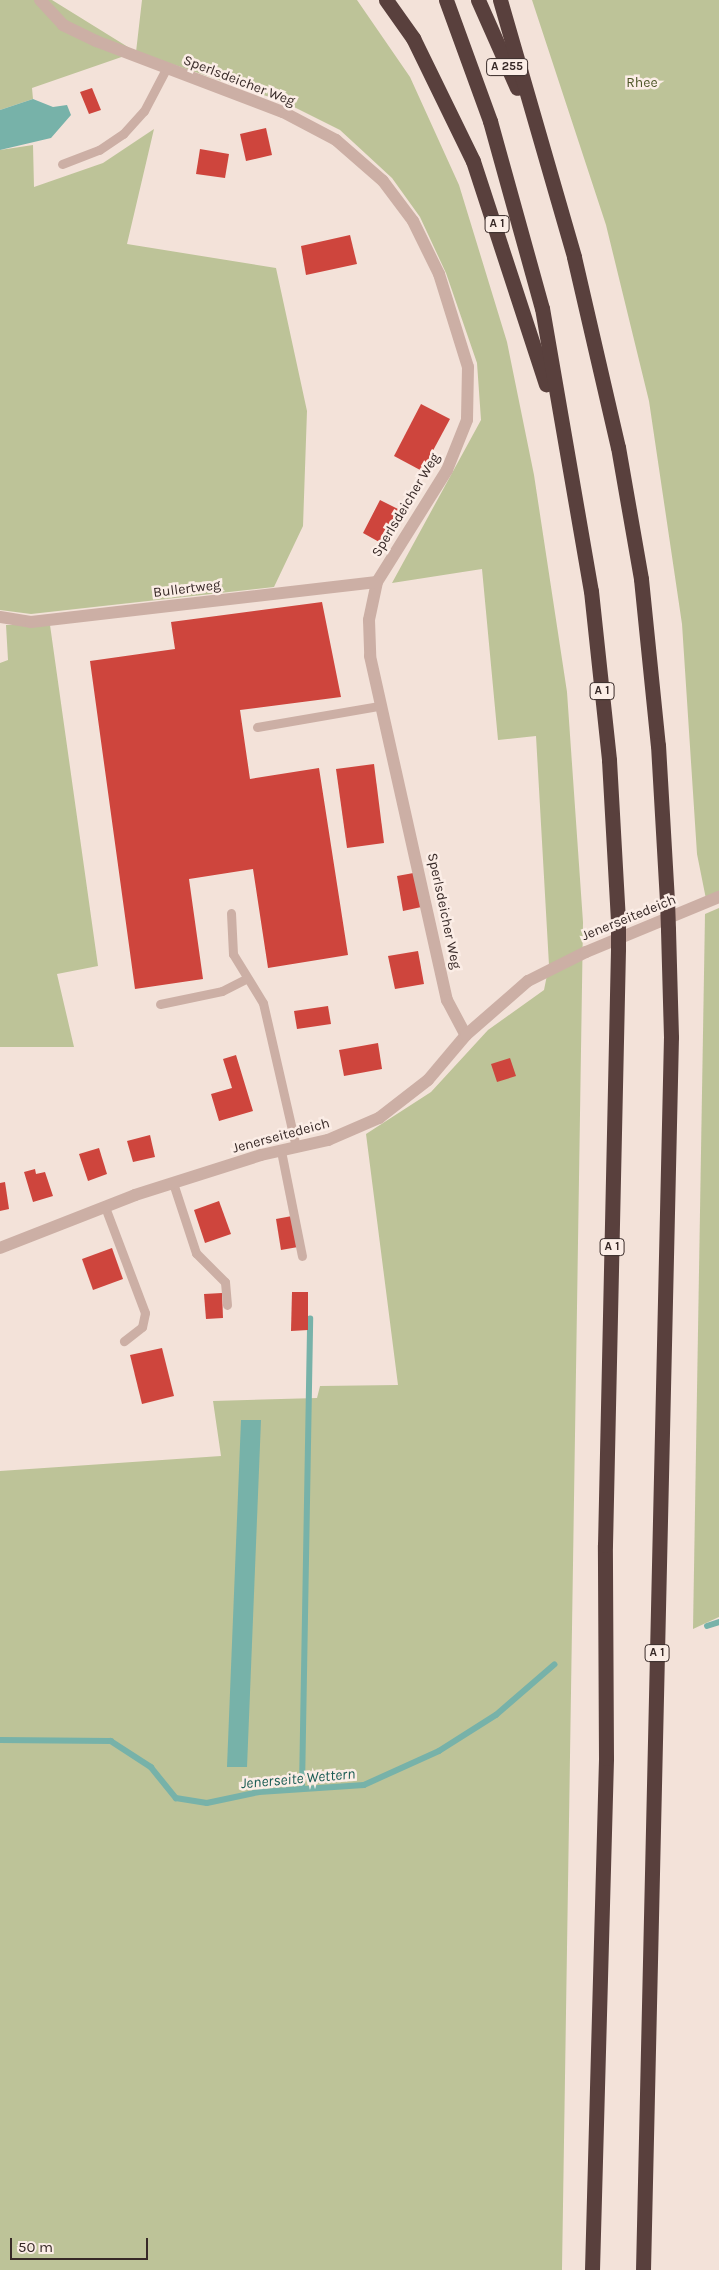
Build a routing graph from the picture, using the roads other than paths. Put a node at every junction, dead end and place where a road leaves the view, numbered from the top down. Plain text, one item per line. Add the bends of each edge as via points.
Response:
1 (40, 0) edge
2 (386, 0) edge
3 (446, 0) edge
4 (478, 0) edge
5 (500, 0) edge
6 (166, 70) junction
7 (537, 133) junction
8 (62, 164) dead end
9 (569, 464) junction
10 (377, 582) junction
11 (0, 617) edge
12 (379, 706) junction
13 (258, 727) dead end
14 (719, 897) edge
15 (232, 913) dead end
16 (246, 979) junction
17 (160, 1004) dead end
18 (466, 1035) junction
19 (296, 1147) junction
20 (282, 1150) junction
21 (173, 1183) junction
22 (105, 1207) junction
23 (0, 1248) edge
24 (302, 1256) dead end
25 (227, 1305) dead end
26 (124, 1341) dead end
27 (592, 2270) edge
28 (643, 2270) edge

1 - 6 street, Sperlsdeicher Weg via 63,25
2 - 9 highway, A 1 via 413,38 473,161 526,310
3 - 9 highway, A 255 via 519,214 542,308
4 - 7 highway, A 255
5 - 7 highway, A 1
6 - 8 lane via 144,111 123,134 99,150
6 - 10 street, Sperlsdeicher Weg via 284,112 336,140 383,181 414,221 439,274 468,367 467,420 447,470
7 - 28 highway, A 1, bridge via 603,375 641,579 658,745 667,900 671,1037
9 - 27 highway, A 1, bridge via 604,708 618,919 605,1545 606,1758
10 - 11 street, Bullertweg via 31,622
10 - 12 street, Sperlsdeicher Weg via 369,620
12 - 13 lane
12 - 18 street, Sperlsdeicher Weg via 421,870 447,1000
14 - 18 street, Jenerseitedeich via 586,952 528,981
15 - 16 lane via 233,954
16 - 17 lane via 222,991
16 - 19 lane via 263,1003 275,1039
18 - 19 street, Jenerseitedeich via 428,1080 379,1118 328,1140
19 - 20 street, Jenerseitedeich
20 - 21 street, Jenerseitedeich
20 - 24 lane
21 - 22 street, Jenerseitedeich
21 - 25 lane via 196,1253 225,1282
22 - 23 street, Jenerseitedeich
22 - 26 lane via 145,1313 142,1327

